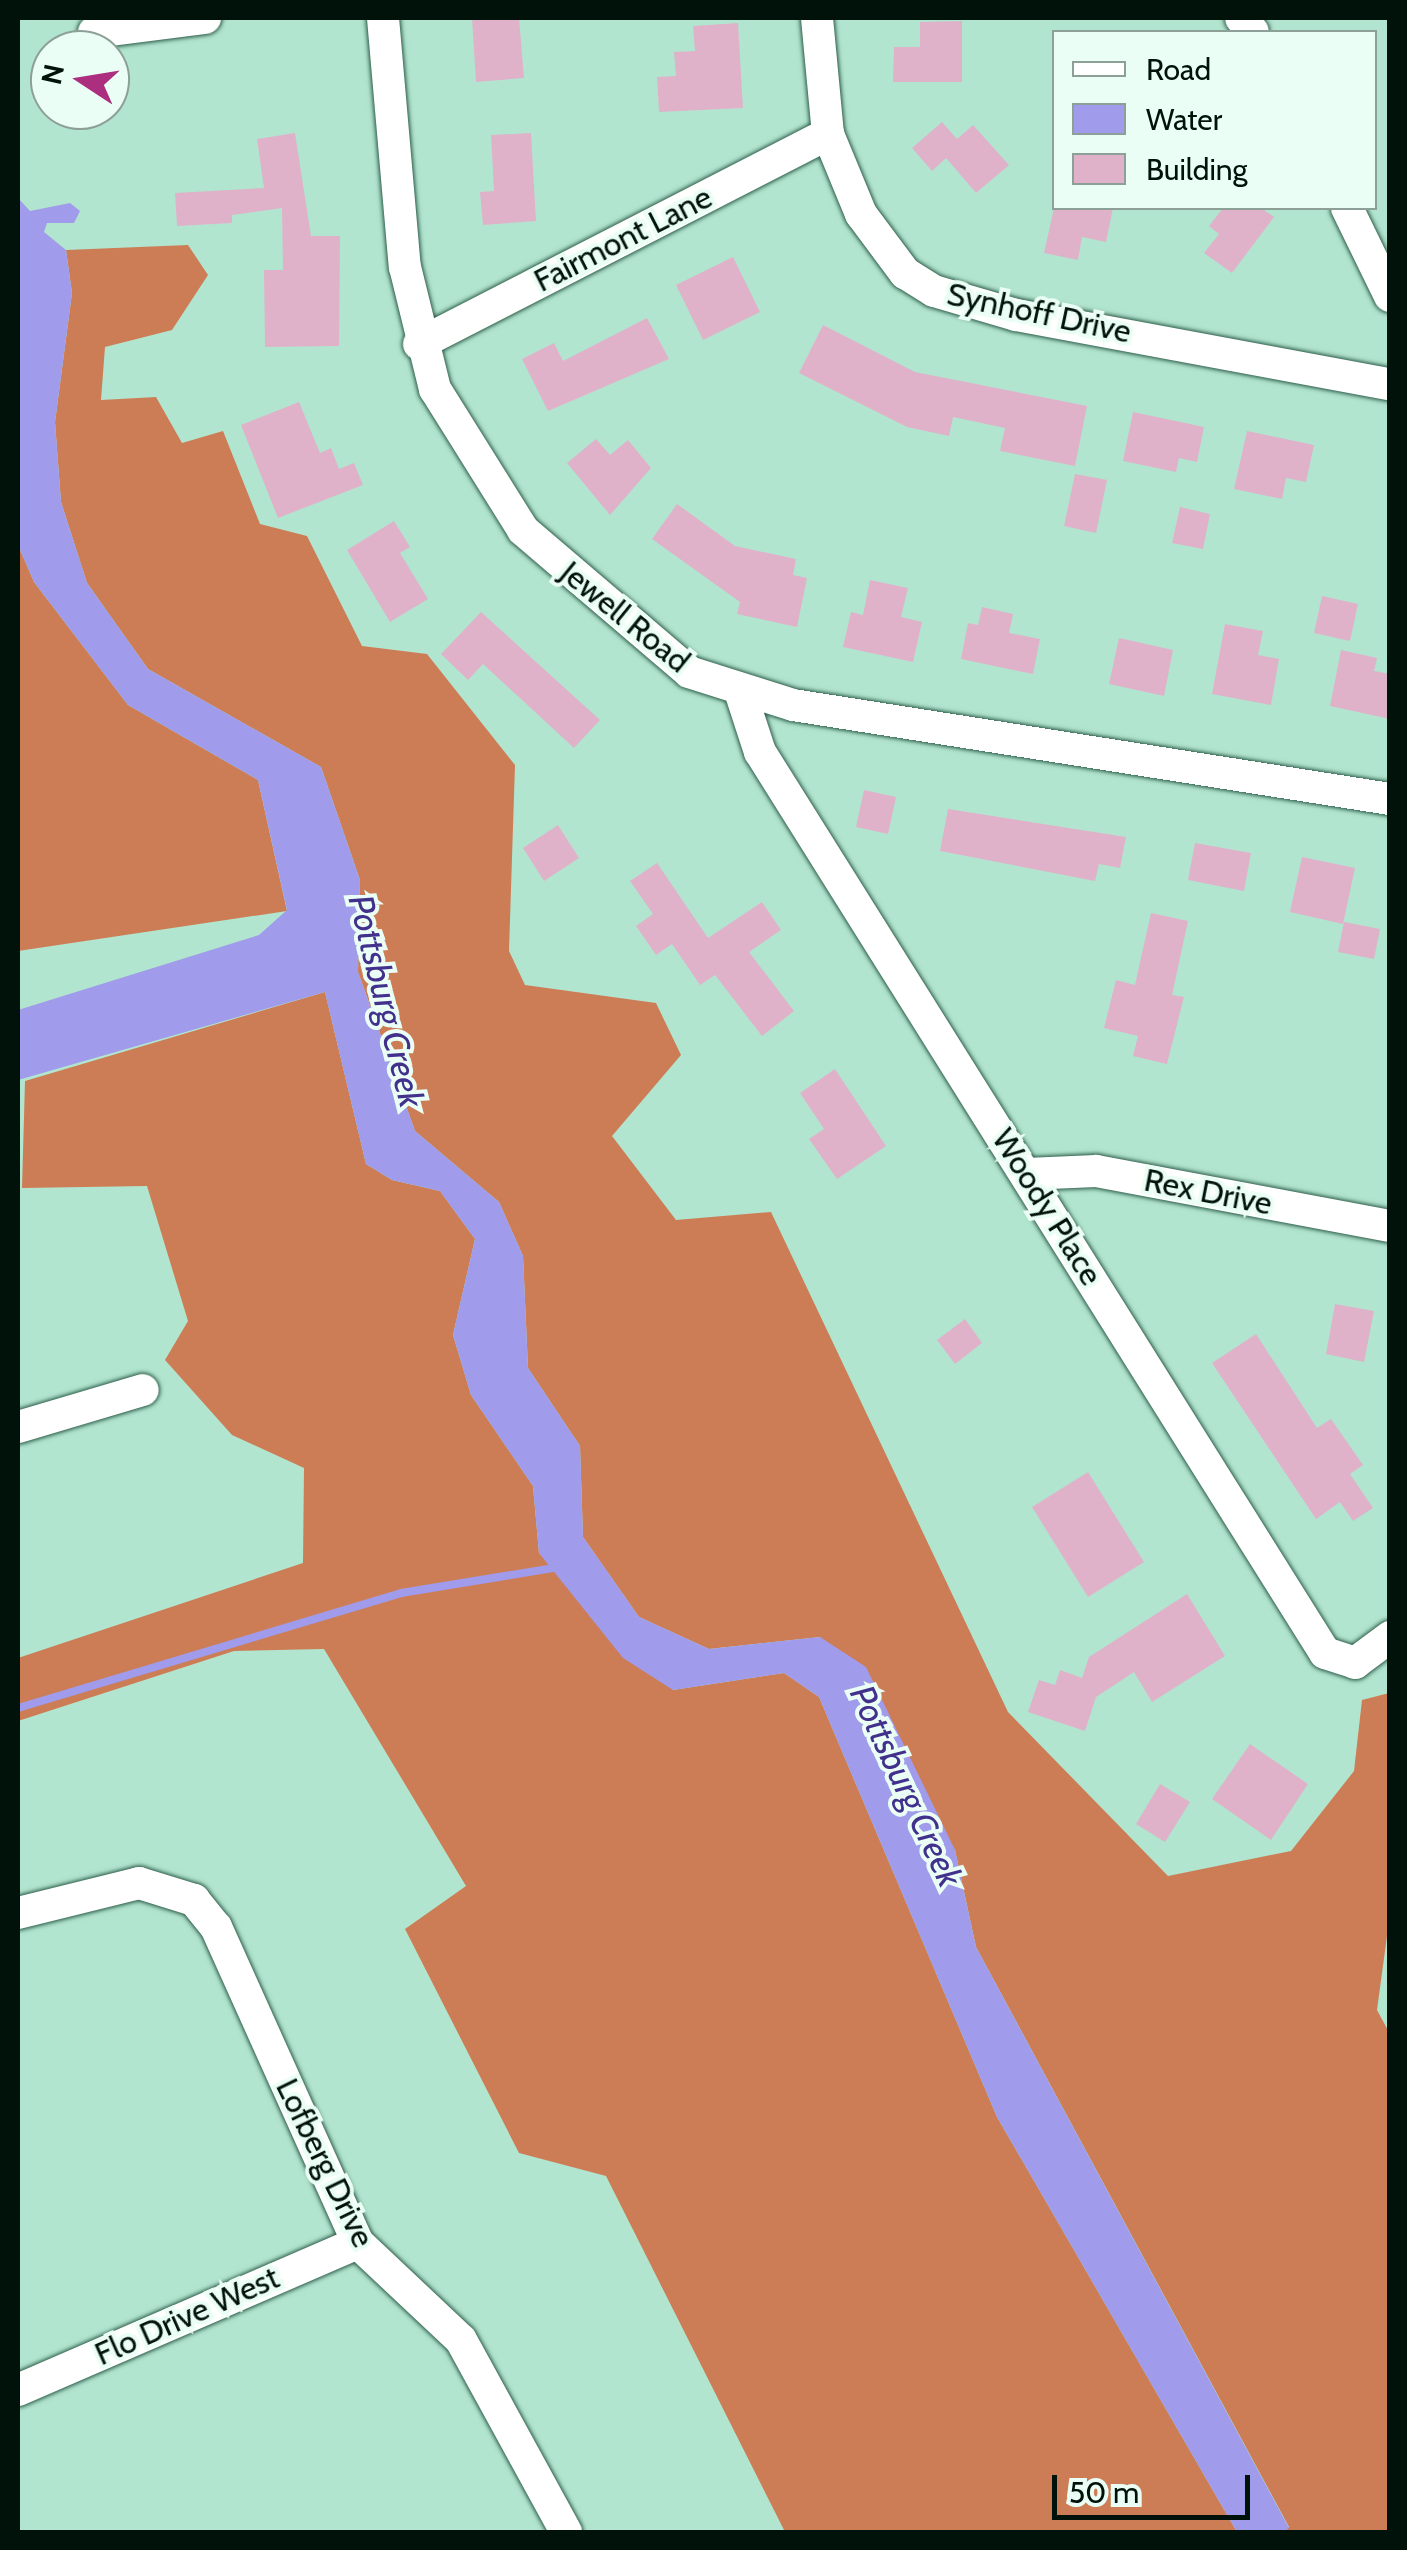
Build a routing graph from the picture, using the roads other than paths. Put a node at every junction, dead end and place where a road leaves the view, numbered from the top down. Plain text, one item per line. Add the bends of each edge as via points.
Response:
1 (205, 18) edge
2 (383, 18) edge
3 (816, 18) edge
4 (110, 30) edge
5 (828, 134) junction
6 (1348, 210) edge
7 (1390, 296) edge
8 (418, 344) junction
9 (1390, 384) edge
10 (740, 694) junction
11 (1390, 800) edge
12 (1026, 1174) junction
13 (1390, 1226) edge
14 (143, 1390) dead end
15 (18, 1427) edge
16 (1389, 1639) edge
17 (18, 1913) edge
18 (358, 2243) junction
19 (18, 2390) edge
20 (566, 2532) edge

1 - 4 street
2 - 8 street, Jewell Road
3 - 5 street, Synhoff Drive
5 - 8 street, Fairmont Lane
5 - 9 street, Synhoff Drive via 878,242 934,292 1016,316
6 - 7 street
8 - 10 street, Jewell Road via 468,452 524,530 688,672
10 - 11 street, Jewell Road
10 - 12 street, Woody Place via 760,752
12 - 13 street, Rex Drive via 1096,1170
12 - 16 street, Woody Place via 1324,1653 1356,1663
14 - 15 street
17 - 18 street, Lofberg Drive via 110,1886 166,1886 194,1900 216,1927
18 - 19 street, Flo Drive West
18 - 20 street, Lofberg Drive via 461,2340

